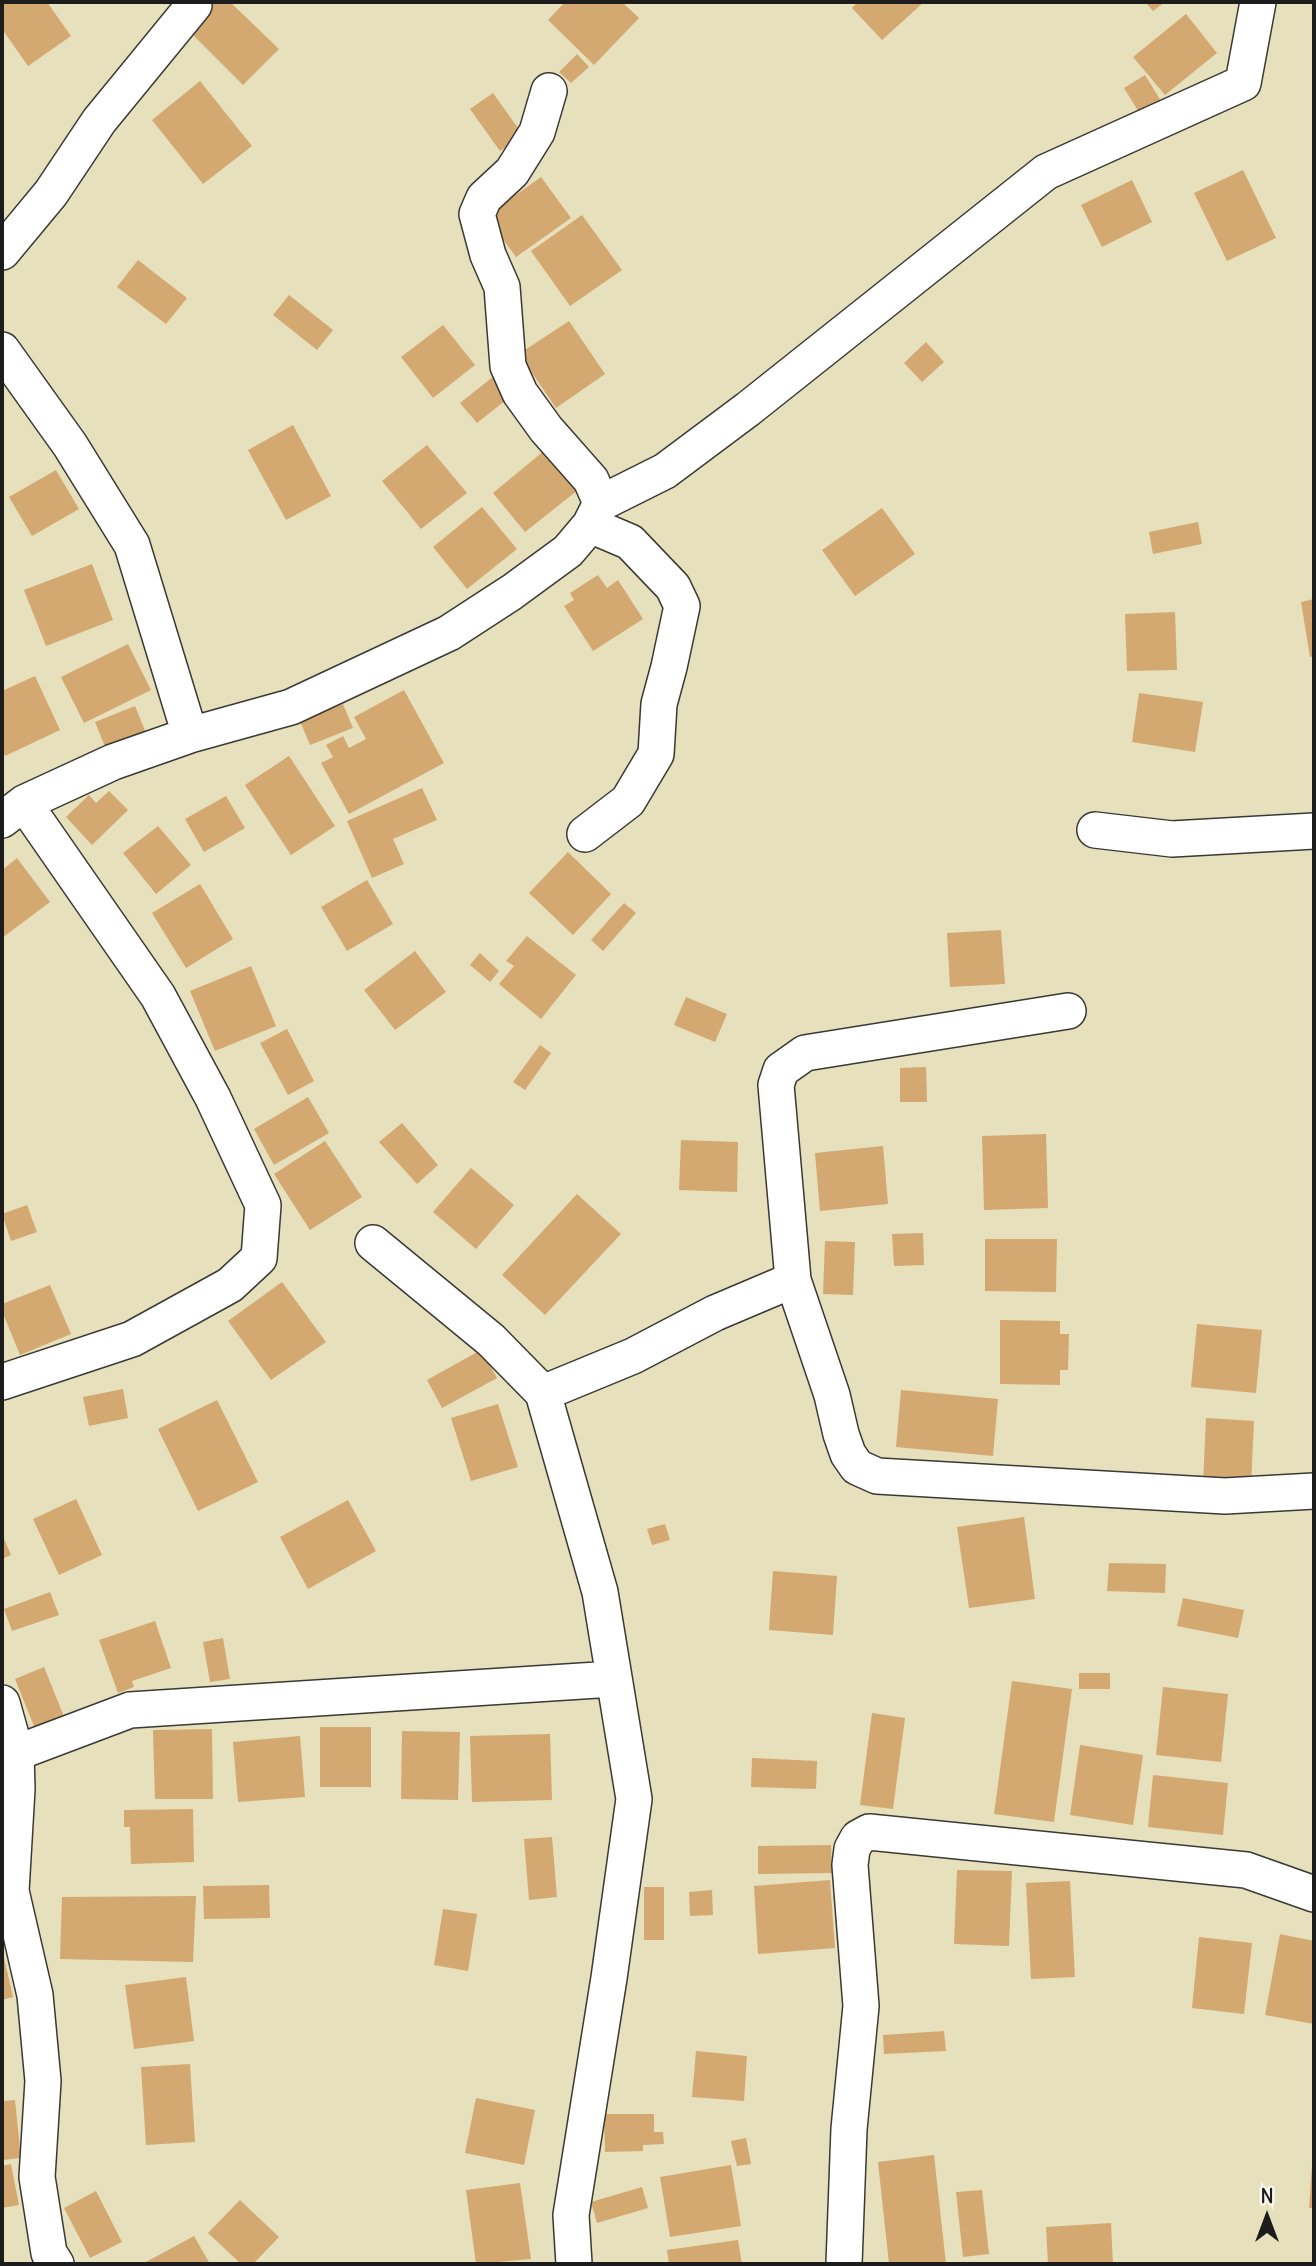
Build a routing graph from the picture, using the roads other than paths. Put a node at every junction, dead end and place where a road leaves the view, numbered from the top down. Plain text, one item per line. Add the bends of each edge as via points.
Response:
1 (1258, 2) edge
2 (194, 5) dead end
3 (549, 90) dead end
4 (2, 252) edge
5 (2, 349) edge
6 (596, 514) junction
7 (190, 735) junction
8 (13, 812) edge
9 (1095, 830) dead end
10 (1314, 831) edge
11 (585, 834) dead end
12 (1068, 1011) dead end
13 (373, 1243) dead end
14 (793, 1280) junction
15 (2, 1382) edge
16 (543, 1393) junction
17 (1314, 1491) edge
18 (613, 1679) junction
19 (2, 1703) edge
20 (16, 1753) junction
21 (1314, 1894) edge
22 (56, 2264) edge
23 (573, 2264) edge
24 (844, 2264) edge

1 - 6 street via 1243,83 1046,172 748,409 665,471
2 - 4 street via 99,121 51,194
3 - 6 street via 537,132 512,172 484,198 477,214 502,287 508,366 520,393 546,429 591,480
5 - 7 street via 71,445 132,545
6 - 7 street via 568,551 449,633 291,707
6 - 11 street via 673,587 682,606 659,704 656,754 628,801
7 - 8 street via 113,762
8 - 15 street via 158,996 263,1205 259,1258 230,1285 132,1339
9 - 10 street via 1172,839
12 - 14 street via 805,1053 781,1070 776,1085
13 - 16 street via 492,1340
14 - 16 street
14 - 17 street via 848,1454 857,1467 877,1476 1226,1496
16 - 18 street via 600,1592
18 - 20 street via 130,1710
18 - 23 street via 634,1799 571,2215
19 - 20 street
20 - 22 street via 11,1891 35,1995 43,2081 37,2176 49,2253
21 - 24 street via 1246,1870 869,1832 858,1838 850,1866 860,2006

